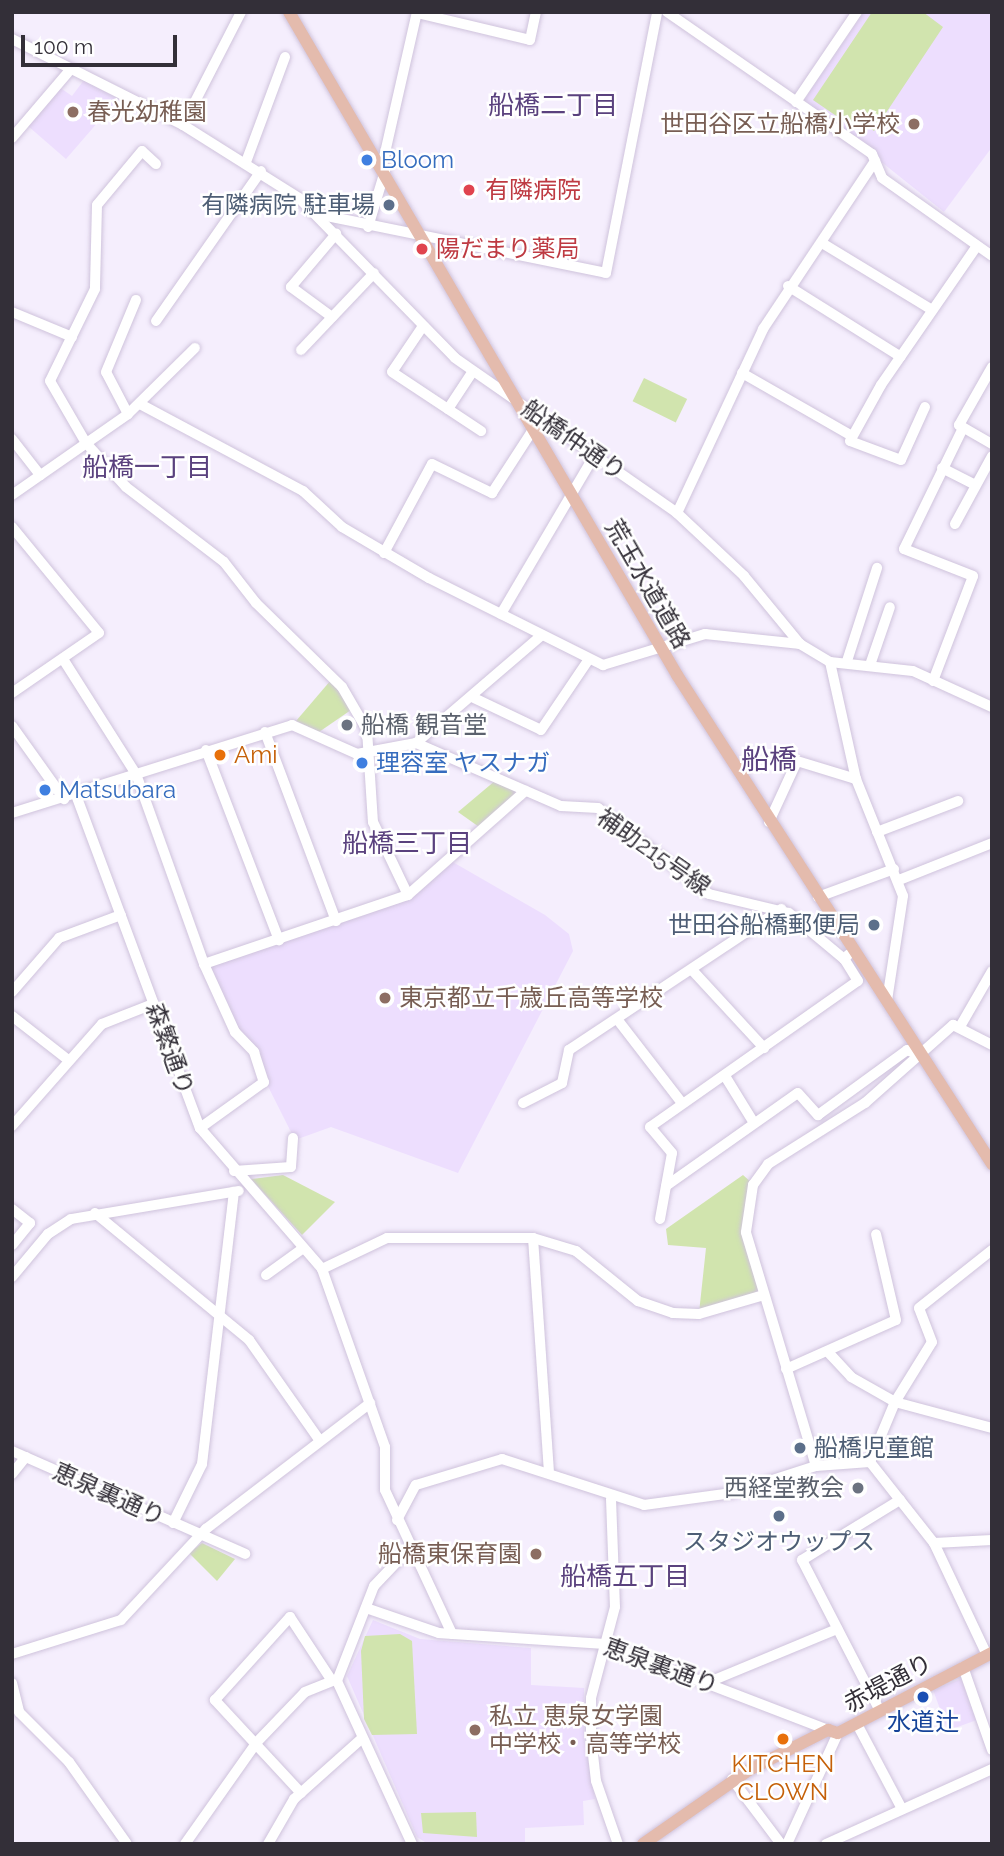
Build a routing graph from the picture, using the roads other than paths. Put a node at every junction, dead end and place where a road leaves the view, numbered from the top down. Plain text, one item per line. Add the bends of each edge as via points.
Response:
1 (241, 12) edge
2 (289, 12) edge
3 (536, 12) edge
4 (656, 12) edge
5 (667, 12) edge
6 (857, 12) edge
7 (417, 13) edge
8 (12, 39) edge
9 (285, 57) dead end
10 (70, 70) junction
11 (796, 102) junction
12 (183, 125) junction
13 (12, 138) edge
14 (875, 161) junction
15 (246, 162) junction
16 (156, 164) dead end
17 (383, 168) junction
18 (261, 171) junction
19 (317, 214) junction
20 (368, 227) junction
21 (336, 233) junction
22 (425, 240) junction
23 (822, 243) junction
24 (977, 246) junction
25 (992, 256) edge
26 (374, 273) junction
27 (788, 286) junction
28 (136, 300) dead end
29 (932, 310) junction
30 (12, 312) edge
31 (332, 317) junction
32 (156, 321) dead end
33 (423, 326) junction
34 (72, 337) junction
35 (195, 348) dead end
36 (301, 350) dead end
37 (901, 357) junction
38 (992, 367) edge
39 (473, 371) junction
40 (742, 373) junction
41 (519, 401) junction
42 (139, 404) junction
43 (925, 407) dead end
44 (448, 409) junction
45 (128, 414) junction
46 (534, 428) junction
47 (963, 428) junction
48 (481, 431) dead end
49 (852, 436) junction
50 (12, 439) edge
51 (86, 443) junction
52 (992, 444) edge
53 (594, 456) junction
54 (992, 456) edge
55 (942, 468) junction
56 (40, 475) junction
57 (975, 485) junction
58 (12, 495) edge
59 (571, 495) junction
60 (677, 513) junction
61 (955, 524) dead end
62 (12, 527) edge
63 (384, 553) junction
64 (877, 568) dead end
65 (890, 607) dead end
66 (501, 614) junction
67 (542, 635) junction
68 (800, 645) junction
69 (661, 646) junction
70 (63, 659) junction
71 (589, 659) junction
72 (847, 661) junction
73 (830, 662) junction
74 (870, 665) junction
75 (933, 681) junction
76 (12, 693) edge
77 (474, 698) junction
78 (992, 707) edge
79 (12, 726) edge
80 (265, 733) junction
81 (416, 743) junction
82 (206, 750) junction
83 (369, 754) junction
84 (136, 775) junction
85 (856, 779) junction
86 (525, 790) junction
87 (76, 795) junction
88 (64, 799) junction
89 (958, 800) dead end
90 (12, 813) edge
91 (769, 821) junction
92 (877, 832) junction
93 (992, 843) edge
94 (896, 875) junction
95 (408, 895) junction
96 (818, 897) junction
97 (781, 909) junction
98 (121, 915) junction
99 (336, 921) junction
100 (279, 940) junction
101 (848, 955) junction
102 (204, 964) junction
103 (693, 971) junction
104 (992, 971) edge
105 (863, 977) junction
106 (12, 992) edge
107 (887, 1001) junction
108 (153, 1004) junction
109 (12, 1016) edge
110 (617, 1019) junction
111 (961, 1025) junction
112 (992, 1045) edge
113 (764, 1048) junction
114 (920, 1055) junction
115 (67, 1059) junction
116 (726, 1076) junction
117 (523, 1103) dead end
118 (682, 1103) junction
119 (754, 1123) junction
120 (12, 1126) edge
121 (200, 1128) junction
122 (293, 1138) dead end
123 (991, 1159) edge
124 (234, 1171) junction
125 (248, 1186) junction
126 (666, 1186) junction
127 (234, 1192) junction
128 (12, 1209) edge
129 (95, 1213) junction
130 (660, 1219) dead end
131 (876, 1234) dead end
132 (533, 1238) junction
133 (12, 1245) edge
134 (302, 1249) junction
135 (992, 1250) edge
136 (322, 1269) junction
137 (266, 1275) dead end
138 (12, 1278) edge
139 (764, 1295) junction
140 (221, 1317) junction
141 (828, 1352) junction
142 (786, 1369) junction
143 (895, 1402) junction
144 (370, 1403) junction
145 (992, 1428) edge
146 (318, 1438) junction
147 (12, 1451) edge
148 (26, 1457) junction
149 (870, 1462) junction
150 (816, 1466) junction
151 (549, 1470) junction
152 (12, 1475) edge
153 (611, 1499) junction
154 (900, 1500) junction
155 (397, 1520) junction
156 (173, 1523) junction
157 (200, 1535) junction
158 (992, 1540) edge
159 (934, 1543) junction
160 (410, 1548) junction
161 (245, 1554) dead end
162 (366, 1608) junction
163 (837, 1629) junction
164 (452, 1634) junction
165 (604, 1643) junction
166 (12, 1654) edge
167 (990, 1654) edge
168 (963, 1667) junction
169 (334, 1679) junction
170 (709, 1682) junction
171 (12, 1683) edge
172 (880, 1711) junction
173 (857, 1724) junction
174 (833, 1731) junction
175 (360, 1740) junction
176 (257, 1742) junction
177 (992, 1750) edge
178 (992, 1769) edge
179 (732, 1779) junction
180 (301, 1793) junction
181 (902, 1808) junction
182 (127, 1844) edge
183 (185, 1844) edge
184 (268, 1844) edge
185 (412, 1844) edge
186 (618, 1844) edge
187 (643, 1844) edge
188 (781, 1844) edge
189 (787, 1844) edge
190 (826, 1844) edge

1 - 12 street
2 - 17 main road, 荒玉水道道路
3 - 7 street via 530,40
4 - 22 street via 606,273
5 - 11 street
6 - 11 street
7 - 17 street
8 - 10 street, 船橋仲通り
9 - 15 street
10 - 12 street, 船橋仲通り
10 - 13 street
11 - 14 street
12 - 15 street, 船橋仲通り
14 - 23 street
14 - 24 street via 882,178
15 - 18 street, 船橋仲通り
16 - 34 street via 142,151 97,205 95,289
17 - 20 street
17 - 22 main road, 荒玉水道道路
18 - 19 street, 船橋仲通り
18 - 32 street
19 - 20 street
19 - 21 street, 船橋仲通り
20 - 22 street
21 - 26 street, 船橋仲通り
21 - 31 street via 291,287
22 - 41 main road, 荒玉水道道路
23 - 27 street
23 - 29 street
24 - 25 street
24 - 29 street
26 - 31 street
26 - 33 street, 船橋仲通り
27 - 37 street
27 - 40 street
28 - 45 street via 106,372
29 - 37 street
30 - 34 street
31 - 36 street
33 - 39 street, 船橋仲通り
33 - 44 street via 392,372
34 - 51 street via 50,381
35 - 42 street
37 - 49 street
38 - 47 street
39 - 41 street, 船橋仲通り
39 - 44 street
40 - 49 street
40 - 60 street
41 - 46 main road, 荒玉水道道路
41 - 53 street, 船橋仲通り
42 - 45 street
42 - 63 street via 303,491 342,527
43 - 49 street via 901,460 850,441
44 - 48 street
45 - 51 street
46 - 59 main road, 荒玉水道道路
46 - 63 street via 492,493 432,464
47 - 52 street
47 - 55 street
50 - 56 street
51 - 56 street
51 - 83 street via 126,487 224,562 256,603 342,687 367,730
53 - 59 street
53 - 60 street, 船橋仲通り
54 - 57 street
55 - 57 street
55 - 75 street via 904,549 973,576
56 - 58 street
57 - 61 street
59 - 66 street
59 - 69 main road, 荒玉水道道路
60 - 68 street, 船橋仲通り via 744,576
62 - 70 street via 99,633
63 - 66 street
64 - 72 street
65 - 74 street
66 - 67 street
67 - 71 street
67 - 77 street
68 - 69 street via 718,634
68 - 73 street, 船橋仲通り
69 - 71 street via 603,665
69 - 91 main road, 荒玉水道道路
70 - 76 street
70 - 84 street
71 - 77 street via 541,730
72 - 73 street
72 - 74 street
73 - 85 street
74 - 75 street
75 - 78 street
77 - 81 street
79 - 88 street
80 - 82 street
80 - 83 street via 292,725
80 - 99 street
81 - 83 street
81 - 86 street, 補助215号線
82 - 84 street
82 - 100 street
83 - 95 street via 373,822
84 - 87 street
84 - 102 street
85 - 91 street via 797,761
85 - 92 street
86 - 95 street
86 - 97 street, 補助215号線 via 561,806 598,808 709,894
87 - 88 street
87 - 98 street, 森繁通り
88 - 90 street
89 - 92 street
91 - 96 main road, 荒玉水道道路
92 - 94 street
93 - 94 street
94 - 96 street
94 - 107 street via 904,907
95 - 99 street
96 - 101 main road, 荒玉水道道路
97 - 101 street, 補助215号線
97 - 103 street
98 - 106 street via 59,938
98 - 108 street, 森繁通り
99 - 100 street
100 - 102 street
101 - 105 main road, 荒玉水道道路
102 - 121 street via 235,1032 254,1052 264,1082
103 - 110 street
103 - 113 street
104 - 111 street
105 - 107 main road, 荒玉水道道路
105 - 113 street
107 - 114 main road, 荒玉水道道路
108 - 115 street via 103,1024
108 - 121 street, 森繁通り
109 - 115 street
110 - 117 street via 569,1050 562,1083
110 - 118 street
111 - 112 street
111 - 114 street
113 - 116 street
114 - 119 street via 907,1050 818,1115 798,1093
114 - 123 main road, 荒玉水道道路
114 - 139 street via 913,1067 847,1116 789,1147 753,1185 746,1232
115 - 120 street
116 - 118 street
116 - 119 street
118 - 126 street via 650,1127 672,1153
119 - 126 street
121 - 124 street, 森繁通り
122 - 124 street via 291,1167
124 - 125 street, 森繁通り
125 - 127 street
125 - 134 street, 森繁通り
126 - 130 street
127 - 129 street
127 - 140 street
128 - 133 street via 30,1223
129 - 138 street via 48,1234
129 - 140 street
131 - 141 street via 896,1320
132 - 136 street via 387,1238
132 - 139 street via 576,1251 638,1301 673,1313 699,1314
132 - 151 street
134 - 136 street, 森繁通り
134 - 137 street
135 - 143 street via 919,1308 932,1342
136 - 144 street
139 - 142 street
140 - 146 street via 249,1340
140 - 156 street via 202,1464
141 - 142 street
141 - 143 street via 851,1377
142 - 150 street
143 - 145 street
143 - 149 street
144 - 146 street
144 - 155 street via 385,1447 385,1490
146 - 157 street
147 - 148 street, 恵泉裏通り
148 - 152 street
148 - 156 street, 恵泉裏通り
149 - 150 street
149 - 154 street
150 - 153 street via 678,1503
151 - 153 street
151 - 155 street via 502,1459 416,1485
153 - 165 street via 615,1607
154 - 159 street
154 - 163 street via 802,1560
155 - 160 street
156 - 157 street, 恵泉裏通り
157 - 161 street, 恵泉裏通り
157 - 166 street via 121,1620
158 - 159 street
159 - 167 street
160 - 162 street via 388,1566
160 - 164 street
162 - 164 street, 恵泉裏通り via 414,1628
162 - 169 street
163 - 170 street
163 - 172 street
164 - 165 street, 恵泉裏通り
165 - 170 street, 恵泉裏通り
165 - 186 street via 591,1698 591,1737 596,1781
167 - 168 main road, 赤堤通り
168 - 172 main road, 赤堤通り
168 - 177 street
169 - 175 street
169 - 176 street via 305,1692
169 - 176 street via 290,1617 215,1700
170 - 174 street, 恵泉裏通り
171 - 182 street via 19,1712 69,1762
172 - 173 main road, 赤堤通り
173 - 174 main road, 赤堤通り
173 - 181 street
174 - 179 main road
174 - 189 street, 赤堤通り
175 - 180 street
175 - 185 street
176 - 180 street
176 - 183 street
178 - 181 street
179 - 187 main road
179 - 188 street
180 - 184 street
181 - 190 street

